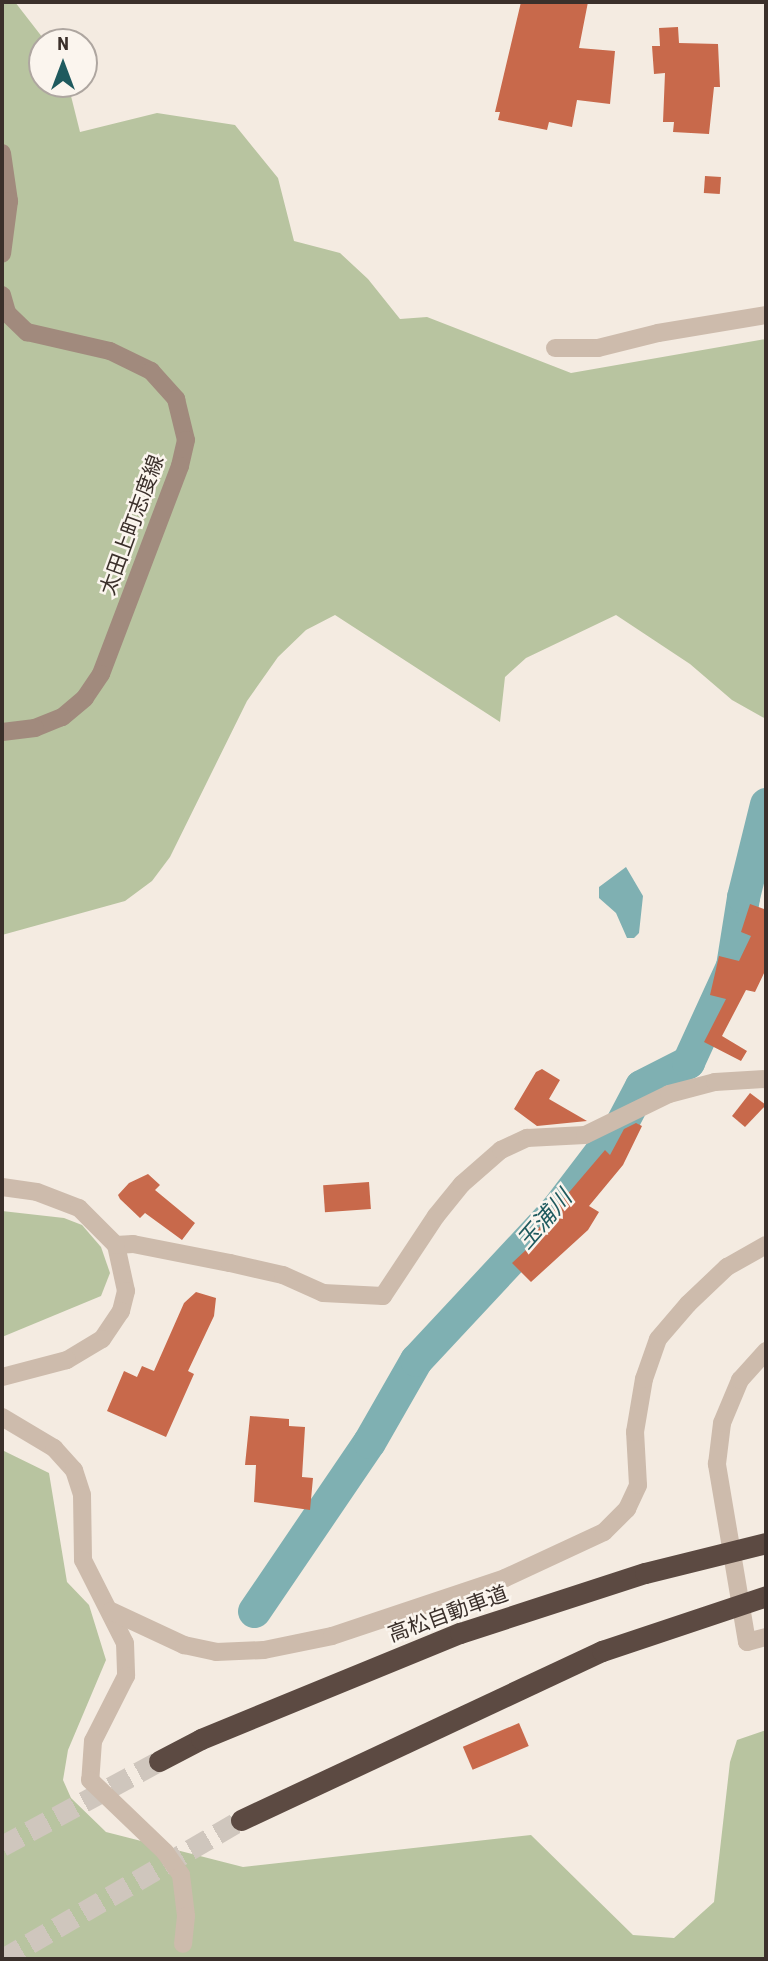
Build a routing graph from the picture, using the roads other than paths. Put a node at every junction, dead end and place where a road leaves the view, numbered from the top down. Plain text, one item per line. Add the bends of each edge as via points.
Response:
1 (2, 153) edge
2 (2, 254) edge
3 (2, 295) edge
4 (766, 315) edge
5 (555, 348) dead end
6 (2, 732) edge
7 (766, 1079) edge
8 (2, 1187) edge
9 (116, 1245) junction
10 (766, 1245) edge
11 (766, 1351) edge
12 (2, 1377) edge
13 (2, 1417) edge
14 (766, 1543) edge
15 (766, 1596) edge
16 (111, 1611) junction
17 (766, 1637) edge
18 (159, 1761) tunnel mouth
19 (241, 1820) tunnel mouth
20 (183, 1944) dead end

1 - 2 main road via 9,201
3 - 6 main road, 太田上町志度線 via 8,313 27,332 110,351 151,371 176,399 186,440 101,674 85,698 62,716 35,728
4 - 5 street via 598,348
7 - 9 street via 715,1082 669,1094 585,1135 527,1138 501,1150 462,1184 436,1216 383,1296 323,1293 283,1275 133,1244
8 - 9 street via 37,1192 79,1208
9 - 12 street via 126,1291 121,1311 102,1339 67,1360
10 - 16 street via 727,1267 658,1339 644,1379 635,1432 638,1485 627,1509 604,1532 505,1578 332,1636 264,1650 216,1652 184,1645
11 - 17 street via 740,1380 722,1423 717,1464 746,1636
13 - 16 street via 54,1448 74,1470 82,1494 83,1560
14 - 18 highway, 高松自動車道 via 645,1573 460,1633 214,1733
15 - 19 highway via 602,1651
16 - 20 street via 125,1643 126,1676 93,1741 90,1780 165,1852 181,1875 186,1916

